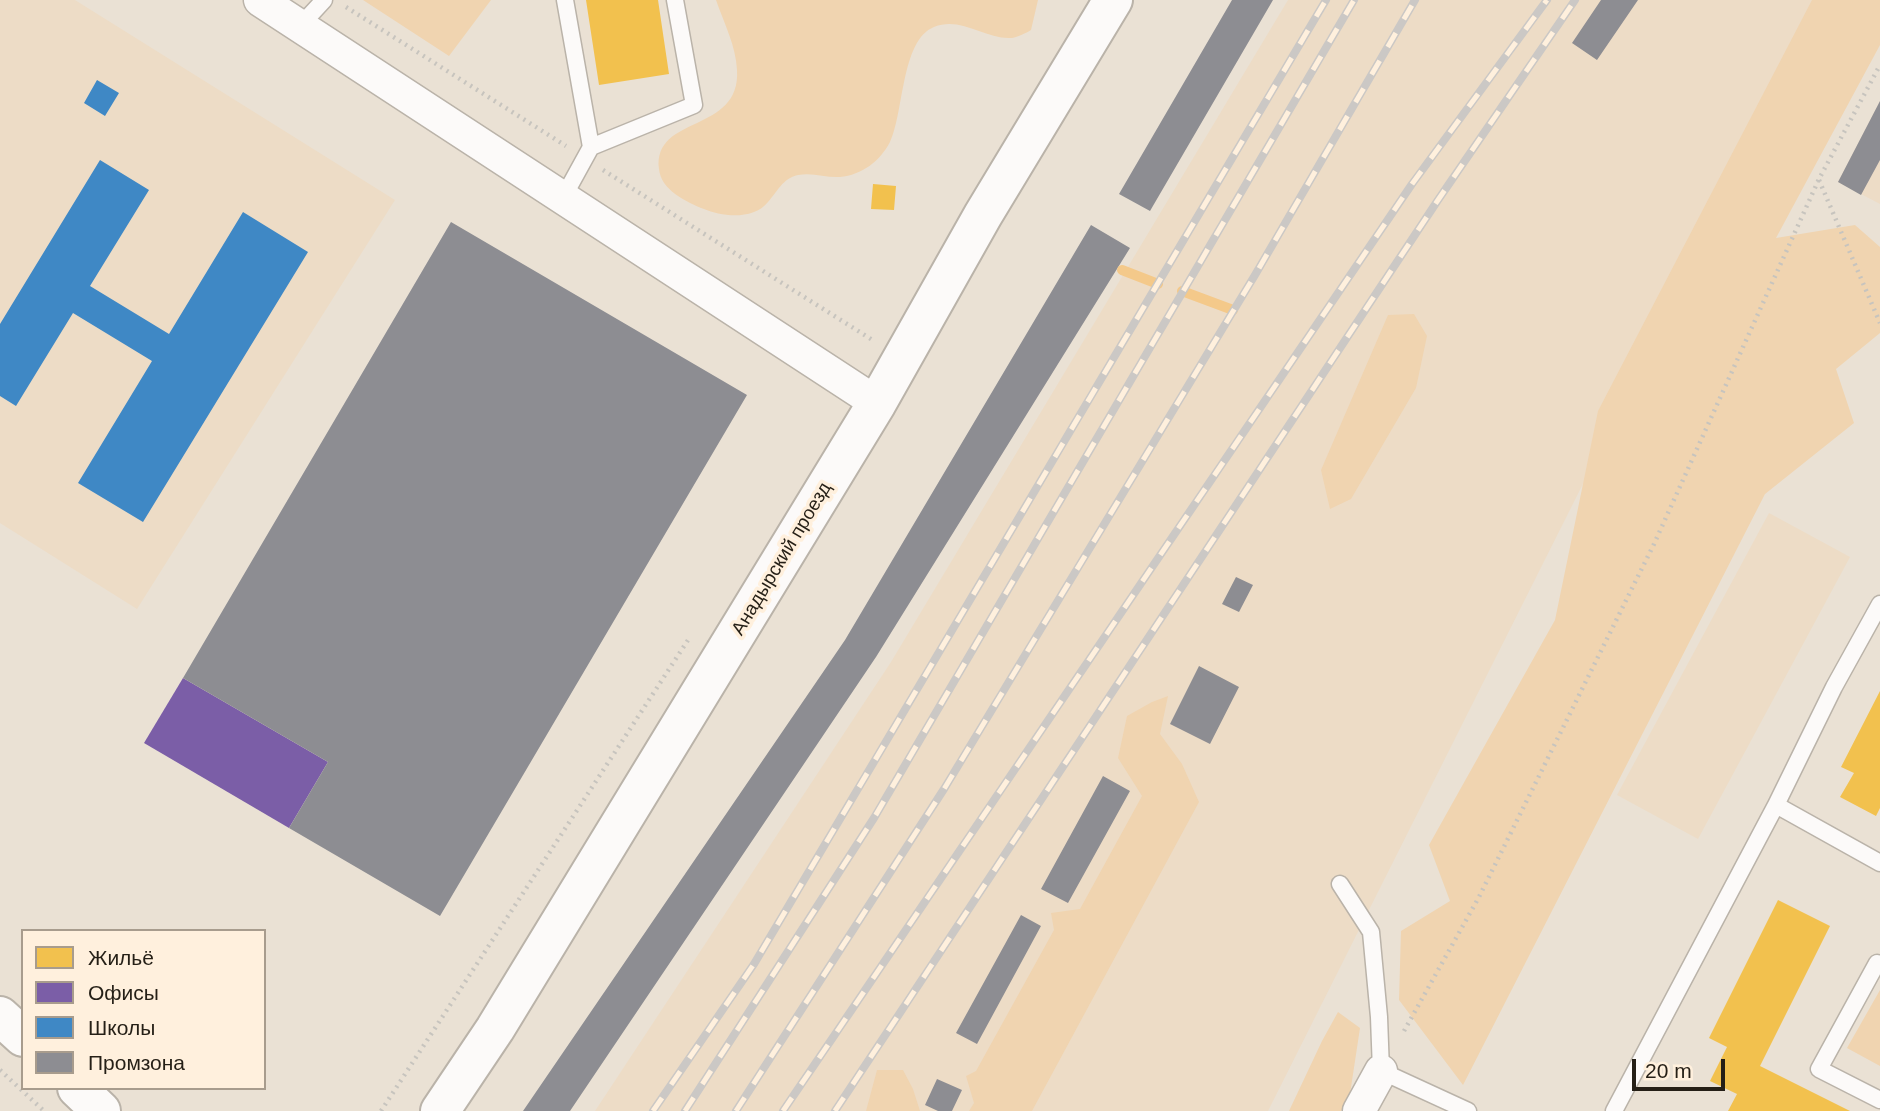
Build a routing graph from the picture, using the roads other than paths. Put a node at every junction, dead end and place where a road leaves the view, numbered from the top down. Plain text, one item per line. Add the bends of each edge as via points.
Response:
1 (260, 0) edge
2 (324, 0) edge
3 (565, 0) edge
4 (675, 0) edge
5 (1113, 0) edge
6 (300, 26) junction
7 (591, 147) junction
8 (564, 198) junction
9 (877, 403) junction
10 (1880, 604) edge
11 (1776, 805) junction
12 (1880, 863) edge
13 (1340, 884) dead end
14 (1879, 962) edge
15 (0, 1016) edge
16 (21, 1035) edge
17 (1381, 1071) junction
18 (79, 1090) edge
19 (1880, 1100) edge
20 (101, 1111) edge
21 (440, 1111) edge
22 (1359, 1111) edge
23 (1468, 1111) edge
24 (1614, 1111) edge

1 - 6 street
2 - 6 lane
3 - 7 lane
4 - 7 lane via 694,105
5 - 9 street, Анадырский проезд via 983,215
6 - 8 street
7 - 8 lane
8 - 9 street
9 - 21 street, Анадырский проезд
10 - 11 lane
11 - 12 lane
11 - 24 lane
13 - 17 lane via 1371,932
14 - 19 lane via 1819,1069
15 - 16 street
17 - 22 street
17 - 23 lane
18 - 20 street

